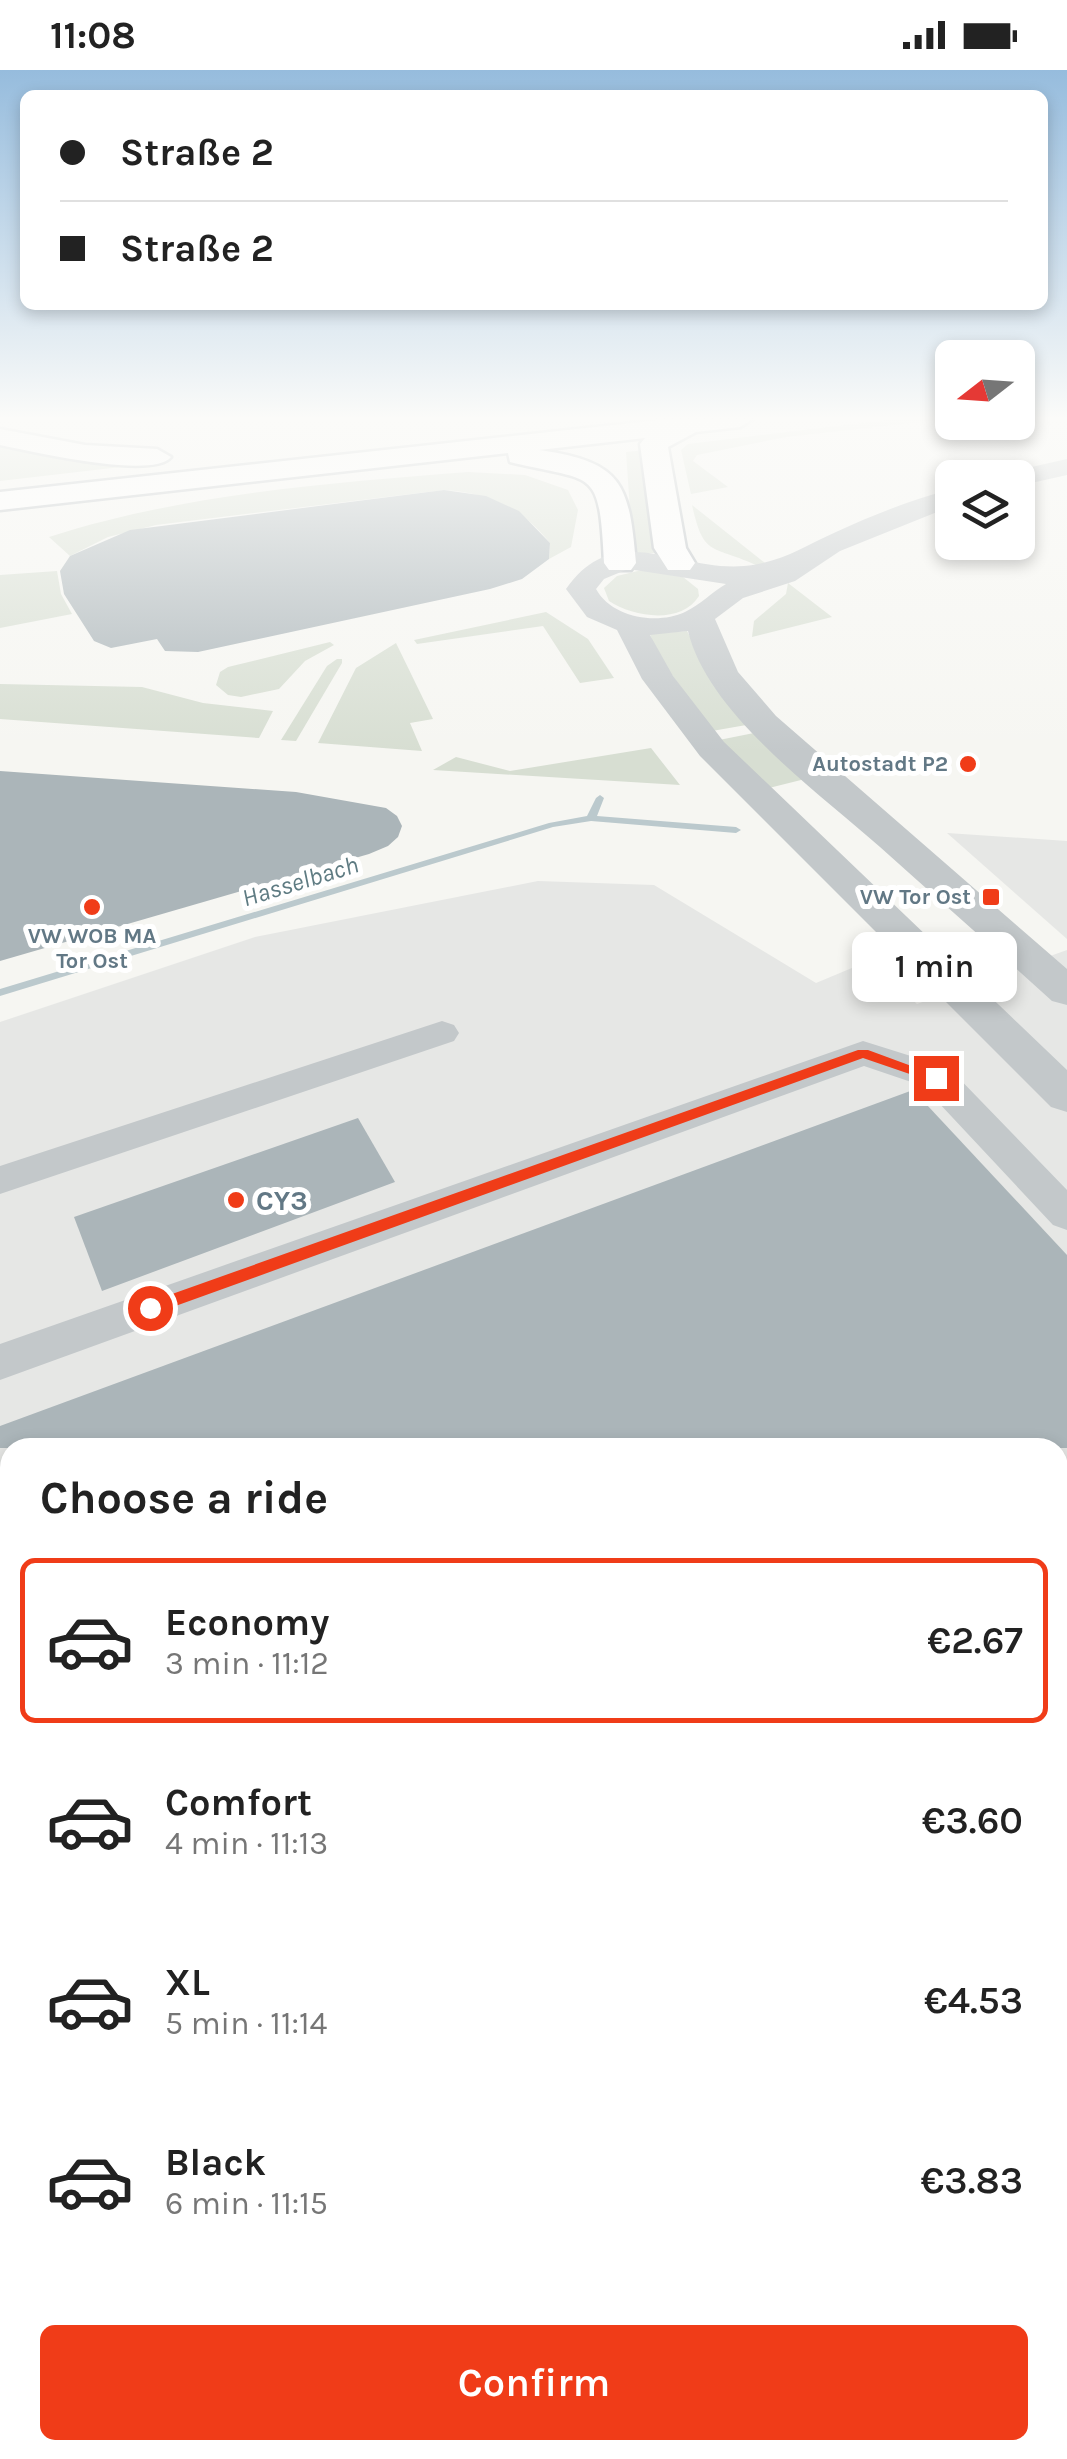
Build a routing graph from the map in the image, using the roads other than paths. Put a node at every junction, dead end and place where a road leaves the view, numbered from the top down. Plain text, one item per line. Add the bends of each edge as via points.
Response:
1 (617, 530) edge
2 (667, 530) edge
3 (865, 530) edge
4 (620, 562) junction
5 (794, 565) junction
6 (691, 568) junction
7 (711, 609) junction
8 (628, 623) junction
9 (968, 904) junction
10 (894, 930) junction
11 (1067, 991) edge
12 (442, 1034) dead end
13 (1061, 1082) edge
14 (0, 1180) edge
15 (1067, 1214) edge
16 (0, 1362) edge

1 - 4 main road
2 - 6 main road via 670,548
3 - 5 street
4 - 6 street
4 - 8 street via 589,576 581,589 586,604
5 - 6 street via 730,576
5 - 7 street
6 - 7 street via 719,585
7 - 8 street via 666,625
7 - 9 street via 704,644 758,716
8 - 10 street via 658,679 712,749
9 - 10 street
9 - 11 street
10 - 13 street
12 - 14 street
15 - 16 street via 936,1078 863,1053

